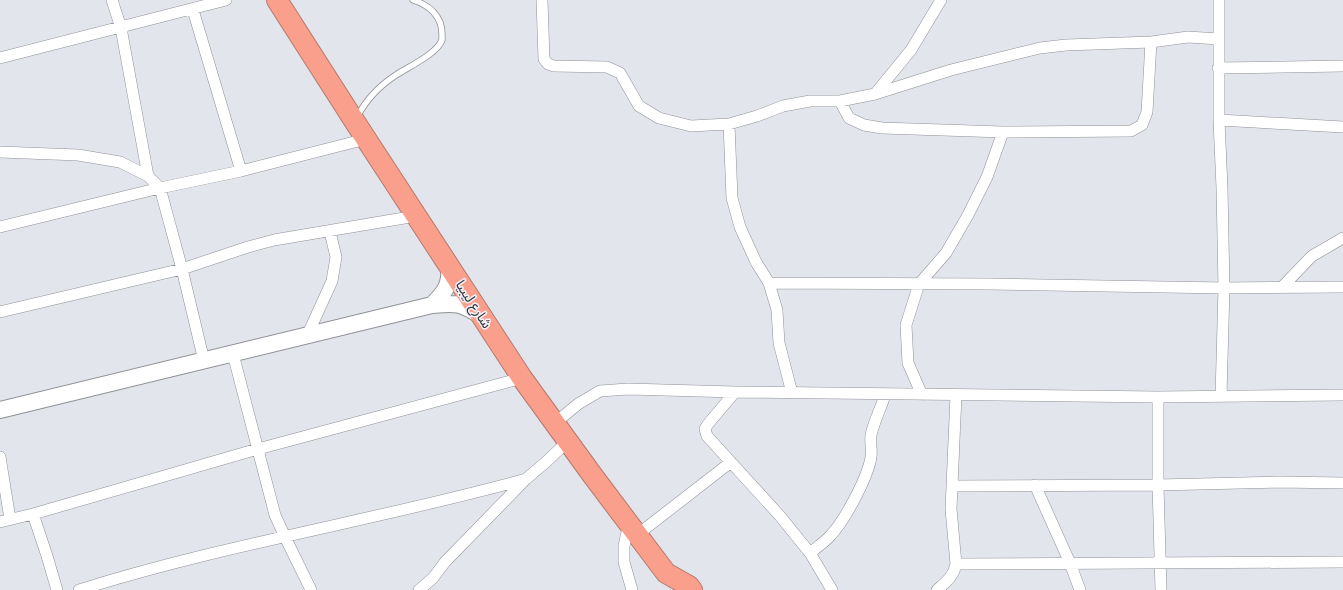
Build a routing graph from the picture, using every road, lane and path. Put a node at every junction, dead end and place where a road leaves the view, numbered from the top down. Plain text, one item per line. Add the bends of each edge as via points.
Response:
1 (112, 0) edge
2 (226, 0) edge
3 (277, 0) edge
4 (413, 0) edge
5 (542, 0) edge
6 (941, 0) edge
7 (1219, 0) edge
8 (193, 10) junction
9 (121, 28) junction
10 (1218, 39) junction
11 (1151, 42) junction
12 (0, 58) edge
13 (1343, 66) edge
14 (1218, 68) junction
15 (875, 94) junction
16 (840, 102) junction
17 (1219, 120) junction
18 (355, 122) junction
19 (729, 124) junction
20 (1343, 127) edge
21 (1003, 132) junction
22 (366, 139) junction
23 (0, 152) edge
24 (241, 171) junction
25 (148, 176) junction
26 (160, 188) junction
27 (416, 216) junction
28 (0, 227) edge
29 (330, 232) junction
30 (1343, 238) edge
31 (449, 265) junction
32 (182, 269) junction
33 (769, 283) junction
34 (919, 284) junction
35 (1282, 287) junction
36 (1343, 287) edge
37 (1224, 288) junction
38 (432, 306) junction
39 (0, 312) edge
40 (483, 317) junction
41 (306, 336) junction
42 (233, 354) junction
43 (204, 361) junction
44 (522, 378) junction
45 (735, 392) junction
46 (792, 393) junction
47 (885, 395) junction
48 (922, 395) junction
49 (956, 395) junction
50 (1343, 395) edge
51 (1221, 396) junction
52 (1158, 397) junction
53 (0, 410) edge
54 (555, 423) junction
55 (568, 441) junction
56 (258, 449) junction
57 (0, 457) edge
58 (731, 462) junction
59 (526, 478) junction
60 (1343, 483) edge
61 (1035, 485) junction
62 (1158, 485) junction
63 (952, 486) junction
64 (33, 514) junction
65 (5, 521) edge
66 (633, 529) junction
67 (285, 537) junction
68 (810, 553) junction
69 (1343, 562) edge
70 (1070, 563) junction
71 (1160, 563) junction
72 (956, 564) junction
73 (669, 581) edge
74 (57, 590) edge
75 (79, 590) edge
76 (311, 590) edge
77 (419, 590) edge
78 (632, 590) edge
79 (692, 590) edge
80 (832, 590) edge
81 (936, 590) edge
82 (1080, 590) edge
83 (1161, 590) edge

1 - 9 street
2 - 8 street
3 - 18 highway, شارع ليبيا
4 - 18 lane via 422,2 435,12 442,26 442,40 433,51 395,75 371,96
5 - 19 street via 544,59 548,64 607,67 620,73 639,106 658,118 691,126
6 - 15 street via 911,50
7 - 10 street
8 - 9 street
8 - 24 street
9 - 12 street
9 - 25 street
10 - 11 street via 1188,37
10 - 14 street
11 - 15 street via 1040,48 951,70
11 - 21 street via 1148,112 1142,125 1131,131
13 - 14 street
14 - 17 street
15 - 16 street
16 - 19 street via 810,101 783,106
16 - 21 street via 849,118 864,125 882,128
17 - 20 street
17 - 37 street
18 - 22 highway, شارع ليبيا
19 - 33 street via 732,198 740,227
21 - 34 street via 968,215 946,253
22 - 24 street
22 - 27 highway, شارع ليبيا
23 - 25 street via 78,155 120,162
24 - 26 street
25 - 26 street
26 - 28 street
26 - 32 street
27 - 29 street
27 - 31 highway, شارع ليبيا
29 - 32 street via 274,240
29 - 41 street via 336,257 332,281
30 - 35 street via 1312,256
31 - 38 street via 449,284
31 - 40 highway, شارع ليبيا
32 - 39 street
32 - 43 street
33 - 34 street
33 - 46 street via 777,310 779,343
34 - 37 street
34 - 48 street via 906,325 908,363
35 - 36 street
35 - 37 street
37 - 51 street
38 - 40 street via 458,304
38 - 41 street
40 - 44 highway, شارع ليبيا
41 - 42 street
42 - 43 street
42 - 56 street
43 - 53 street
44 - 54 highway, شارع ليبيا
44 - 56 street
45 - 46 street
45 - 54 street via 628,389 600,391 578,404
45 - 58 street via 705,430 707,436
46 - 47 street
47 - 48 street
47 - 68 street via 871,436 871,456 866,475 831,536
48 - 49 street
49 - 52 street
49 - 63 street
50 - 51 street
51 - 52 street
52 - 62 street
54 - 55 highway, شارع ليبيا
55 - 59 street
55 - 66 highway, شارع ليبيا
56 - 64 street
56 - 67 street via 275,515
57 - 65 street
58 - 66 street
58 - 68 street
59 - 67 street
59 - 77 street
60 - 62 street
61 - 62 street
61 - 63 street
61 - 70 street
62 - 71 street
63 - 72 street
64 - 65 street
64 - 74 street
66 - 73 highway, شارع ليبيا
66 - 78 street via 624,546 624,562
67 - 75 street via 200,556
67 - 76 street
68 - 80 street
69 - 71 street
70 - 71 street
70 - 72 street
70 - 82 street
71 - 83 street
72 - 81 street via 950,578
73 - 79 highway, شارع ليبيا via 689,586

